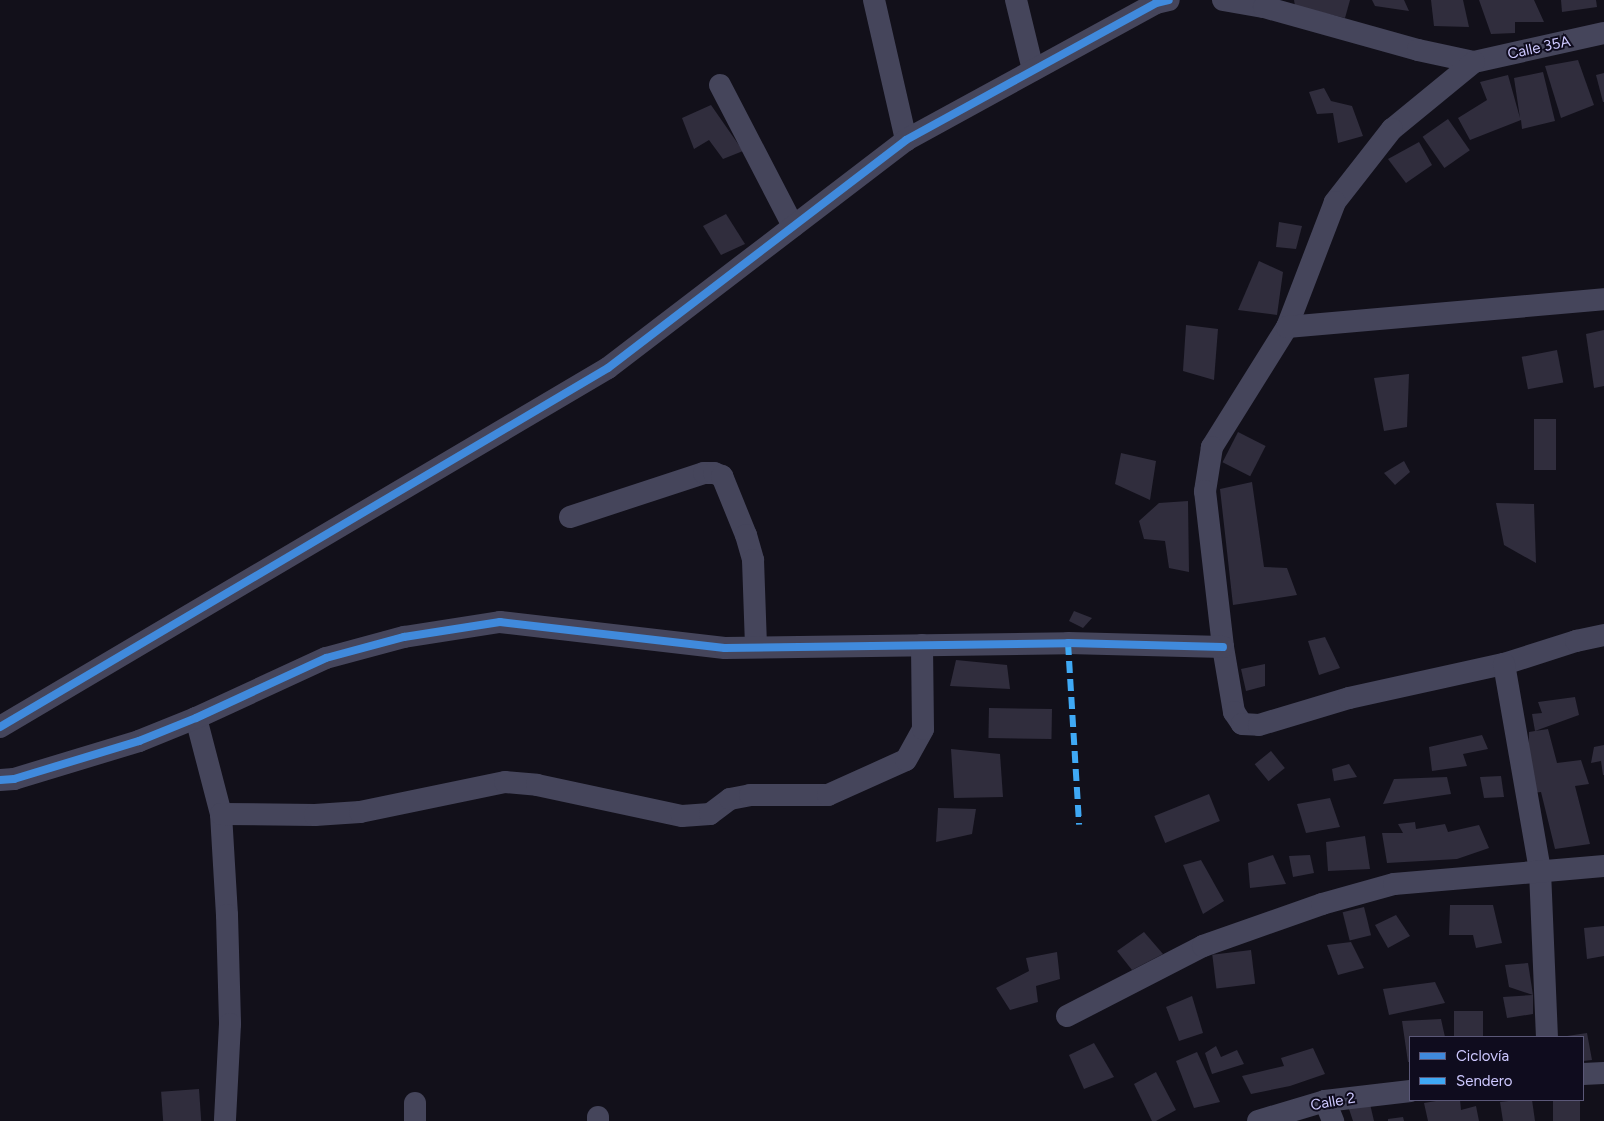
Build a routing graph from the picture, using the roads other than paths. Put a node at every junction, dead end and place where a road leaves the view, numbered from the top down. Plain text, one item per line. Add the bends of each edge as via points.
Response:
1 (874, 0) edge
2 (1016, 0) edge
3 (1223, 0) edge
4 (1160, 1) edge
5 (1604, 34) edge
6 (1474, 62) junction
7 (1033, 70) junction
8 (720, 85) dead end
9 (906, 140) junction
10 (793, 226) junction
11 (1604, 299) edge
12 (1287, 327) junction
13 (570, 516) dead end
14 (1604, 635) edge
15 (922, 645) junction
16 (756, 647) junction
17 (1224, 648) junction
18 (1504, 664) junction
19 (196, 718) junction
20 (0, 727) edge
21 (0, 780) edge
22 (221, 814) junction
23 (1604, 866) edge
24 (1540, 872) junction
25 (1067, 1016) dead end
26 (1547, 1036) edge
27 (1584, 1074) edge
28 (1604, 1074) edge
29 (1409, 1091) edge
30 (1329, 1111) edge
31 (225, 1121) edge
32 (1258, 1121) edge

1 - 9 street
2 - 7 street
3 - 6 street
4 - 7 street
5 - 6 street, Calle 35A
6 - 12 street via 1392,129 1334,202
7 - 9 street
8 - 10 street
9 - 10 street
10 - 20 street via 608,368
11 - 12 street
12 - 17 street via 1212,447 1205,491
13 - 16 street via 704,473 722,476 753,560
14 - 18 street
15 - 16 street
15 - 17 street via 1068,643
15 - 22 street via 923,730 906,760 828,794 750,795 730,799 710,814 682,816 537,785 506,782 360,812
16 - 19 street via 725,648 500,622 404,637 326,658
17 - 18 street via 1234,712 1242,724 1259,725 1349,698
18 - 24 street
19 - 21 street via 139,741 14,779
19 - 22 street
22 - 31 street via 228,915 230,1024
23 - 24 street
24 - 25 street via 1394,884 1322,904 1203,946
24 - 26 street
27 - 28 street
29 - 30 street, Calle 2
30 - 32 street, Calle 2

